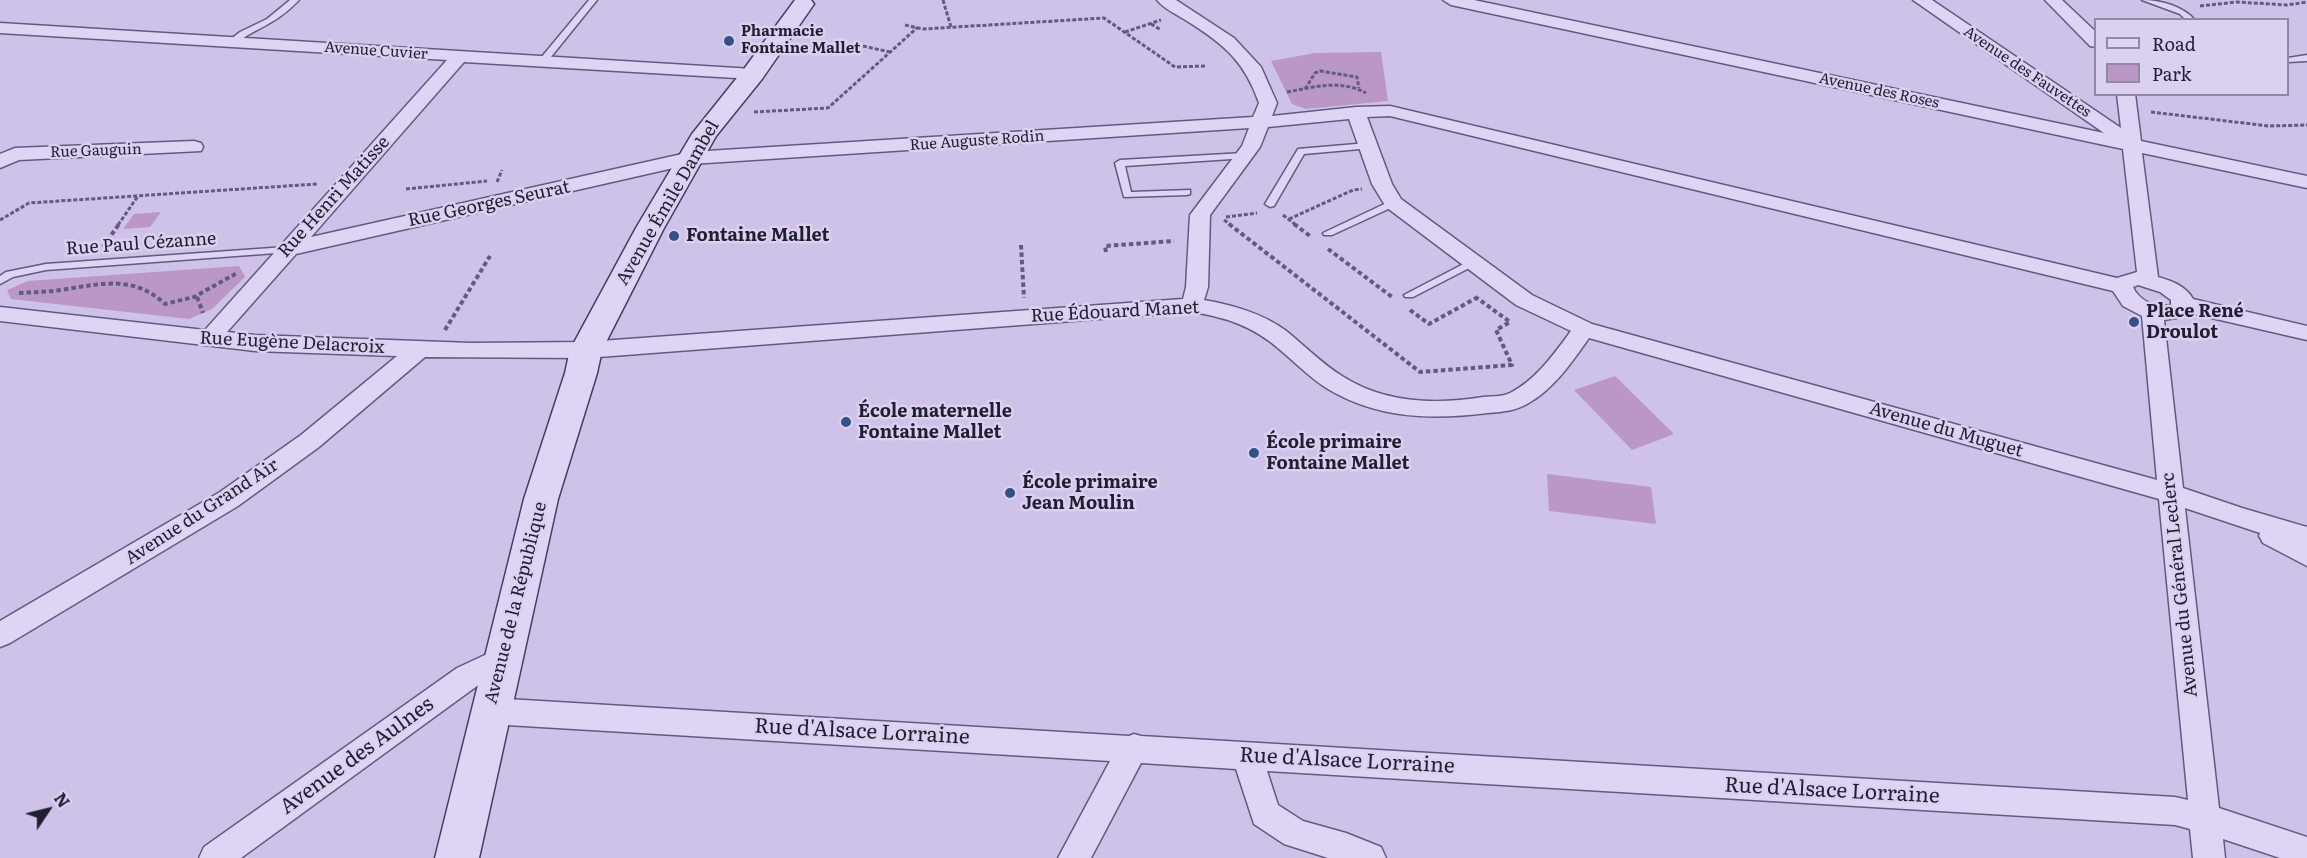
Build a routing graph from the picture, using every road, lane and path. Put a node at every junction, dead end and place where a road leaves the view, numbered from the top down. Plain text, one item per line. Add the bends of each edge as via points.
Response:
1 (295, 0) edge
2 (593, 0) edge
3 (943, 0) edge
4 (1165, 0) edge
5 (1451, 0) edge
6 (1921, 0) edge
7 (2053, 0) edge
8 (2146, 0) edge
9 (2236, 1) edge
10 (806, 2) edge
11 (2307, 3) edge
12 (1184, 12) junction
13 (2183, 12) junction
14 (2189, 18) edge
15 (1151, 23) junction
16 (905, 25) dead end
17 (918, 27) junction
18 (951, 27) junction
19 (0, 28) edge
20 (1161, 30) dead end
21 (1124, 32) junction
22 (2094, 40) edge
23 (234, 41) junction
24 (863, 46) dead end
25 (891, 52) junction
26 (459, 57) junction
27 (2307, 58) edge
28 (2289, 60) edge
29 (543, 61) junction
30 (1205, 66) dead end
31 (753, 74) junction
32 (1359, 89) junction
33 (1304, 90) junction
34 (1265, 91) junction
35 (2128, 102) edge
36 (1378, 111) junction
37 (1356, 112) junction
38 (720, 114) junction
39 (1262, 122) junction
40 (2307, 125) edge
41 (2133, 144) junction
42 (1368, 146) junction
43 (194, 147) dead end
44 (1244, 156) junction
45 (692, 158) junction
46 (0, 162) edge
47 (497, 180) dead end
48 (348, 182) junction
49 (2307, 182) edge
50 (406, 189) dead end
51 (1187, 192) dead end
52 (1388, 195) junction
53 (139, 196) junction
54 (1270, 204) joint
55 (1278, 211) junction
56 (1288, 219) junction
57 (0, 220) edge
58 (1328, 233) dead end
59 (1315, 239) dead end
60 (1021, 245) dead end
61 (1324, 246) dead end
62 (1176, 248) dead end
63 (286, 250) junction
64 (1106, 252) dead end
65 (490, 256) dead end
66 (1473, 262) junction
67 (90, 264) junction
68 (242, 271) dead end
69 (2148, 279) junction
70 (0, 281) edge
71 (1503, 284) junction
72 (2122, 286) junction
73 (13, 293) dead end
74 (1409, 294) dead end
75 (1477, 298) junction
76 (1024, 299) dead end
77 (1397, 300) dead end
78 (2183, 304) junction
79 (1192, 305) junction
80 (1405, 306) dead end
81 (2152, 311) junction
82 (0, 314) edge
83 (1584, 329) junction
84 (2307, 333) edge
85 (209, 339) junction
86 (420, 349) junction
87 (448, 350) junction
88 (586, 350) junction
89 (2170, 493) junction
90 (2238, 517) junction
91 (2307, 537) edge
92 (2307, 556) edge
93 (0, 635) edge
94 (502, 659) junction
95 (490, 711) junction
96 (1134, 747) junction
97 (1247, 755) junction
98 (2204, 818) junction
99 (2307, 852) edge
100 (215, 858) edge
101 (457, 858) edge
102 (1074, 858) edge
103 (1370, 858) edge
104 (2209, 858) edge

1 - 23 lane via 270,21
2 - 29 lane
3 - 18 path
4 - 12 street
5 - 41 street, Avenue des Roses
6 - 41 street, Avenue des Fauvettes
7 - 22 street
8 - 13 lane
9 - 11 path
9 - 13 path
10 - 31 street, Avenue Émile Dambel
12 - 15 path
12 - 34 street via 1246,56
13 - 14 lane
15 - 20 path
15 - 21 path
16 - 17 path
17 - 18 path
17 - 25 path
18 - 21 path via 1104,18
19 - 23 street, Avenue Cuvier
21 - 30 path via 1175,67
23 - 26 street, Avenue Cuvier
24 - 25 path
25 - 38 path via 828,108
26 - 29 street, Avenue Cuvier
26 - 48 street, Rue Henri Matisse
27 - 28 lane
29 - 31 street, Avenue Cuvier
31 - 38 street, Avenue Émile Dambel
32 - 33 path via 1336,83
32 - 33 path via 1357,77 1320,71
32 - 36 path via 1371,98
33 - 34 path
34 - 39 street via 1268,103
35 - 40 path via 2269,126
35 - 41 street
36 - 37 street, Rue Auguste Rodin
36 - 72 street, Rue Auguste Rodin via 1396,112
37 - 39 street, Rue Auguste Rodin
37 - 42 street
38 - 45 street, Avenue Émile Dambel
39 - 44 street
39 - 45 street, Rue Auguste Rodin
41 - 49 street, Avenue des Roses
41 - 69 street
42 - 52 street
42 - 54 lane via 1302,151
43 - 46 street, Rue Gauguin via 15,154
44 - 51 lane via 1120,163 1127,195
44 - 79 street via 1200,215 1197,287
45 - 63 street, Rue Georges Seurat
45 - 88 street, Avenue Émile Dambel
47 - 50 path
48 - 53 path
48 - 63 street, Rue Henri Matisse
52 - 56 path via 1353,190
52 - 58 lane
52 - 66 street, Avenue du Muguet
53 - 57 path via 29,203
53 - 67 path
54 - 55 path
55 - 56 path
55 - 75 path via 1220,217 1420,372 1512,365 1496,330 1510,322
56 - 59 path
60 - 76 path
61 - 77 path
62 - 64 path via 1174,241 1105,246
63 - 67 lane, Rue Paul Cézanne
63 - 85 street, Rue Henri Matisse
65 - 87 path via 441,336 455,337
66 - 71 street, Avenue du Muguet
66 - 74 lane
67 - 70 lane, Rue Paul Cézanne via 46,267 10,274
68 - 73 path via 223,278 197,297 174,304 165,304 152,292 137,286 99,284
69 - 72 street via 2130,279
69 - 78 street via 2168,287 2182,298
71 - 75 path
71 - 83 street, Avenue du Muguet via 1524,300
72 - 81 street via 2127,297
75 - 80 path via 1429,324
78 - 81 street via 2178,312
78 - 84 street
79 - 83 street, Rue Édouard Manet via 1240,314 1268,329 1344,388 1383,405 1428,411 1516,400 1548,378
79 - 88 street, Rue Édouard Manet
81 - 89 street, Avenue du Général Leclerc
82 - 85 street, Rue Eugène Delacroix
83 - 89 street, Avenue du Muguet
85 - 86 street, Rue Eugène Delacroix
86 - 87 street, Rue Eugène Delacroix
86 - 93 street, Avenue du Grand Air via 310,441 229,499
87 - 88 street, Rue Eugène Delacroix
88 - 94 street, Avenue de la République via 541,499
89 - 90 street, Avenue du Muguet
89 - 98 street, Avenue du Général Leclerc
90 - 91 street, Avenue du Muguet
90 - 92 street
94 - 95 street, Avenue de la République
94 - 100 street, Avenue des Aulnes via 467,677
95 - 96 street, Rue d'Alsace Lorraine
95 - 101 street, Avenue de la République
96 - 97 street, Rue d'Alsace Lorraine
96 - 102 street
97 - 98 street, Rue d'Alsace Lorraine via 2175,811
97 - 103 street via 1265,814 1296,834
98 - 99 street, Rue d'Alsace Lorraine
98 - 104 street, Avenue du Général Leclerc

